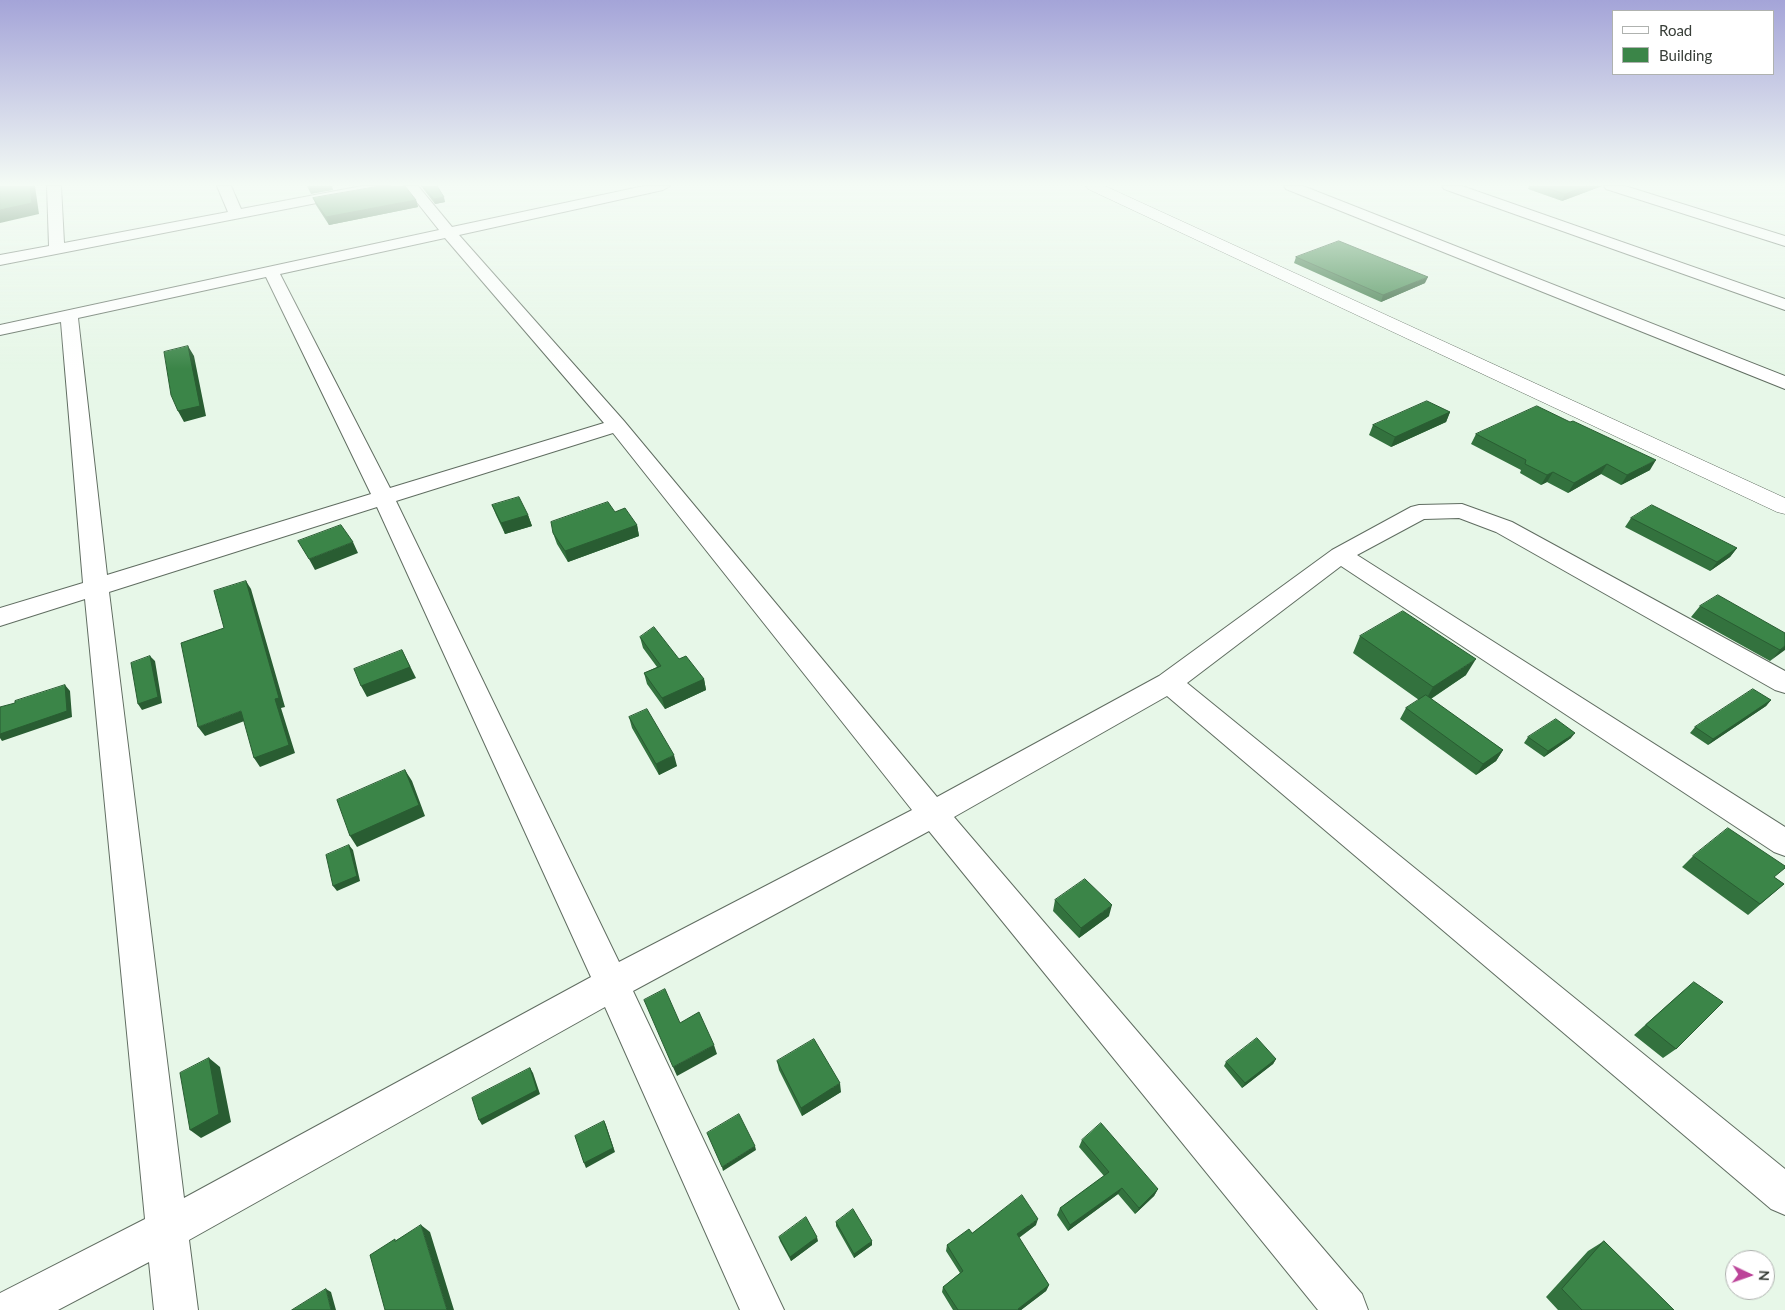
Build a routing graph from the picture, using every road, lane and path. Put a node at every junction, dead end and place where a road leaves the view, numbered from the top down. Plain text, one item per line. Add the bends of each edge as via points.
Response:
1 (72, 247) edge
2 (380, 247) edge
3 (461, 247) edge
4 (1225, 247) edge
5 (1444, 247) edge
6 (1622, 247) edge
7 (57, 250) joint
8 (0, 260) edge
9 (272, 271) junction
10 (1785, 305) edge
11 (69, 315) junction
12 (0, 330) edge
13 (1785, 383) edge
14 (618, 425) junction
15 (384, 498) junction
16 (1785, 507) edge
17 (1340, 555) junction
18 (96, 588) junction
19 (0, 617) edge
20 (1169, 683) junction
21 (1785, 683) edge
22 (933, 814) junction
23 (1785, 844) edge
24 (612, 984) junction
25 (1785, 1195) edge
26 (167, 1230) junction
27 (13, 1310) edge
28 (176, 1310) edge
29 (762, 1310) edge
30 (1346, 1310) edge

1 - 7 street
2 - 9 street
3 - 14 street
4 - 16 street
5 - 13 street
6 - 10 street
7 - 8 street
9 - 11 street
9 - 15 street
11 - 12 street
11 - 18 street
14 - 15 street
14 - 22 street
15 - 18 street
15 - 24 street
17 - 20 street
17 - 21 street via 1419,512 1462,511 1504,527
17 - 23 street
18 - 19 street
18 - 26 street
20 - 22 street
20 - 25 street
22 - 24 street
22 - 30 street
24 - 26 street
24 - 29 street
26 - 27 street
26 - 28 street

